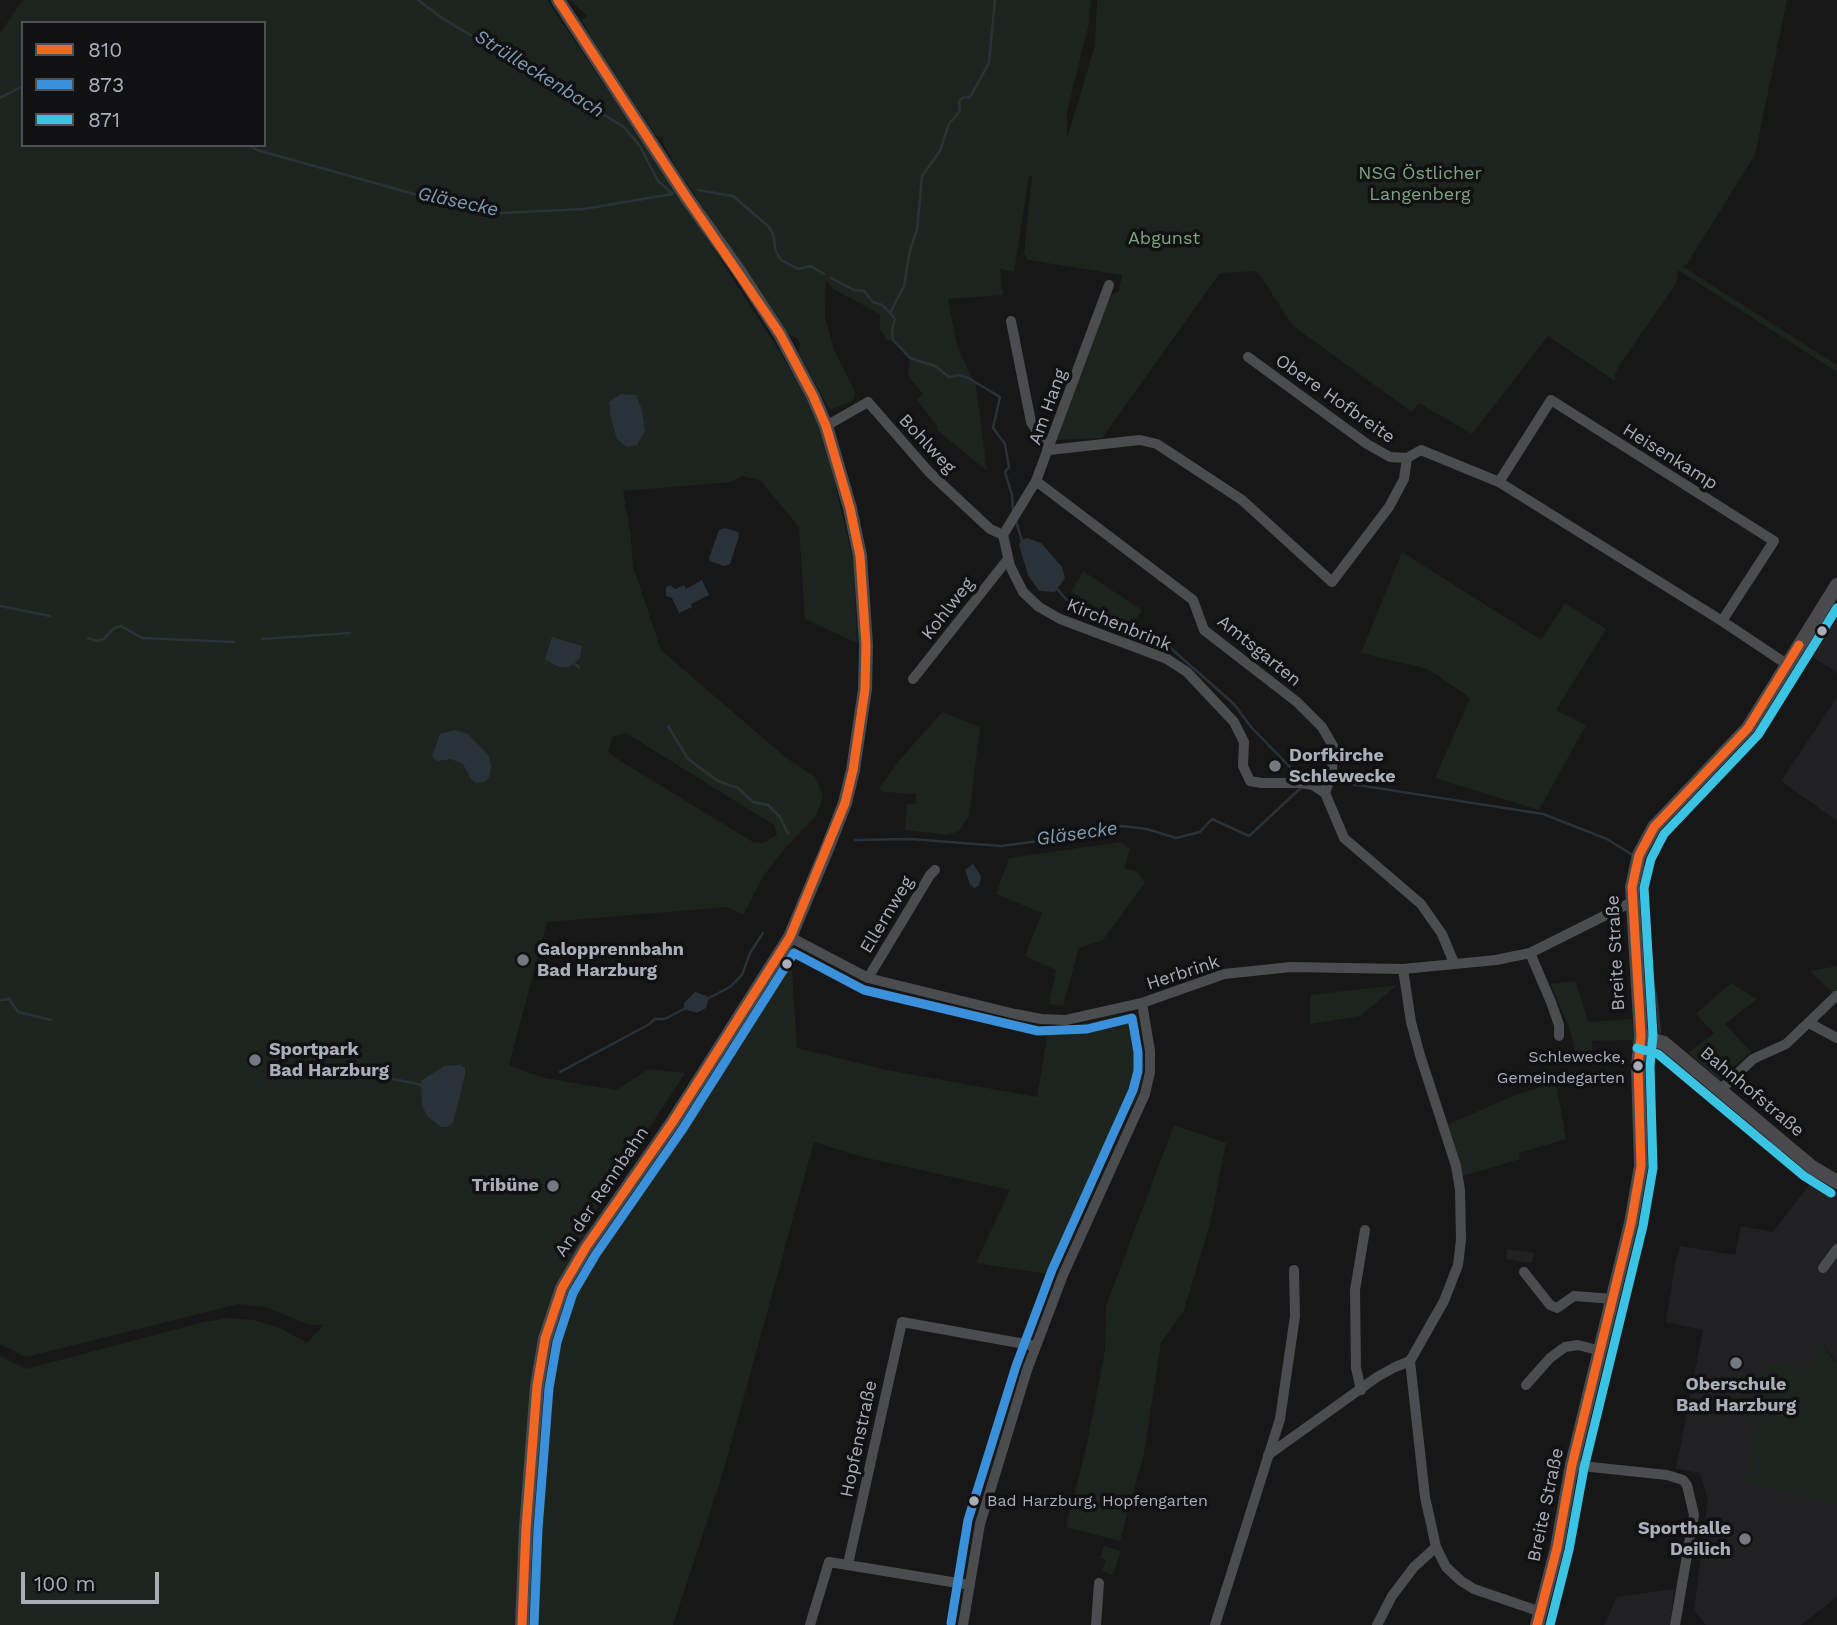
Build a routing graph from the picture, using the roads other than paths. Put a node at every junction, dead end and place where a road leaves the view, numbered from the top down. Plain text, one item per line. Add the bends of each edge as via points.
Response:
1 (558, 0) edge
2 (1109, 285) dead end
3 (1011, 321) dead end
4 (1248, 357) dead end
5 (826, 425) junction
6 (1049, 450) junction
7 (1407, 458) junction
8 (1036, 481) junction
9 (1499, 482) junction
10 (1003, 535) junction
11 (1008, 559) junction
12 (1837, 586) edge
13 (1722, 621) junction
14 (1788, 665) junction
15 (913, 679) dead end
16 (1326, 789) junction
17 (935, 870) dead end
18 (1632, 902) junction
19 (790, 937) junction
20 (1530, 953) junction
21 (1454, 963) junction
22 (1403, 969) junction
23 (868, 978) junction
24 (1836, 996) edge
25 (1142, 1003) junction
26 (1809, 1023) junction
27 (1559, 1036) dead end
28 (1641, 1036) junction
29 (1837, 1038) edge
30 (1719, 1091) junction
31 (1837, 1182) edge
32 (1365, 1230) dead end
33 (1837, 1249) edge
34 (1823, 1268) dead end
35 (1294, 1270) dead end
36 (1524, 1272) dead end
37 (1614, 1299) junction
38 (1036, 1346) junction
39 (1601, 1351) junction
40 (1410, 1361) junction
41 (1526, 1385) dead end
42 (1361, 1390) junction
43 (1267, 1455) junction
44 (1572, 1465) junction
45 (1436, 1547) junction
46 (848, 1564) junction
47 (1099, 1583) dead end
48 (970, 1585) junction
49 (1539, 1619) edge
50 (522, 1625) edge
51 (810, 1625) edge
52 (963, 1625) edge
53 (1096, 1625) edge
54 (1215, 1625) edge
55 (1377, 1625) edge
56 (1675, 1625) edge

1 - 5 main road, An der Rennbahn via 780,334
2 - 6 street, Am Hang
3 - 6 street via 1031,422
4 - 7 street, Obere Hofbreite via 1367,444 1390,457
5 - 10 street, Bohlweg via 868,402 929,472 990,529
5 - 19 main road, An der Rennbahn via 860,556 865,689 845,803
6 - 7 street via 1140,440 1157,444 1241,500 1332,582 1389,507 1404,480
6 - 8 street, Am Hang
7 - 9 street via 1421,450
8 - 10 street, Am Hang
8 - 16 street, Amtsgarten via 1193,600 1204,630 1322,727 1333,746
9 - 13 street
9 - 13 street, Heisenkamp via 1550,400 1774,541
10 - 11 street, Kirchenbrink
11 - 15 street, Kohlweg
11 - 16 street, Kirchenbrink via 1023,592 1039,607 1087,631 1167,659 1187,672 1234,722 1244,742 1243,766 1250,781
12 - 14 main road, Breite Straße
13 - 14 street
14 - 18 main road, Breite Straße via 1748,728 1649,834 1636,867
16 - 21 street via 1344,838 1421,904 1442,934
17 - 23 street, Ellernweg
18 - 20 street, Herbrink
18 - 28 main road, Breite Straße
19 - 23 street, Herbrink
19 - 50 main road, An der Rennbahn via 562,1288 545,1339 537,1386
20 - 21 street, Herbrink
20 - 27 street via 1551,1002
21 - 22 street, Herbrink
22 - 25 street, Herbrink via 1291,967 1224,974
22 - 40 street via 1420,1055 1455,1167 1461,1228 1458,1265 1444,1301
23 - 25 street, Herbrink via 1041,1019 1085,1017
24 - 26 street
25 - 38 street via 1150,1051 1145,1094
26 - 29 street
26 - 30 street via 1786,1044 1753,1059
28 - 30 main road, Bahnhofstraße via 1664,1044
28 - 37 main road, Breite Straße via 1641,1166
30 - 31 main road, Bahnhofstraße
32 - 42 street via 1355,1290 1356,1368
33 - 34 street
35 - 43 street via 1295,1316 1288,1375
36 - 37 street via 1557,1308 1574,1296
37 - 39 main road, Breite Straße
38 - 46 street, Hopfenstraße via 902,1322
38 - 48 street via 984,1513
39 - 41 street via 1565,1347
39 - 44 main road, Breite Straße
40 - 42 street
40 - 45 street via 1425,1497
42 - 43 street
43 - 54 street
44 - 49 main road, Breite Straße
44 - 56 street via 1667,1475 1688,1485 1694,1515
45 - 49 street via 1446,1567 1461,1581
45 - 55 street via 1392,1596
46 - 48 street
46 - 51 street via 829,1562
47 - 53 street
48 - 52 street

